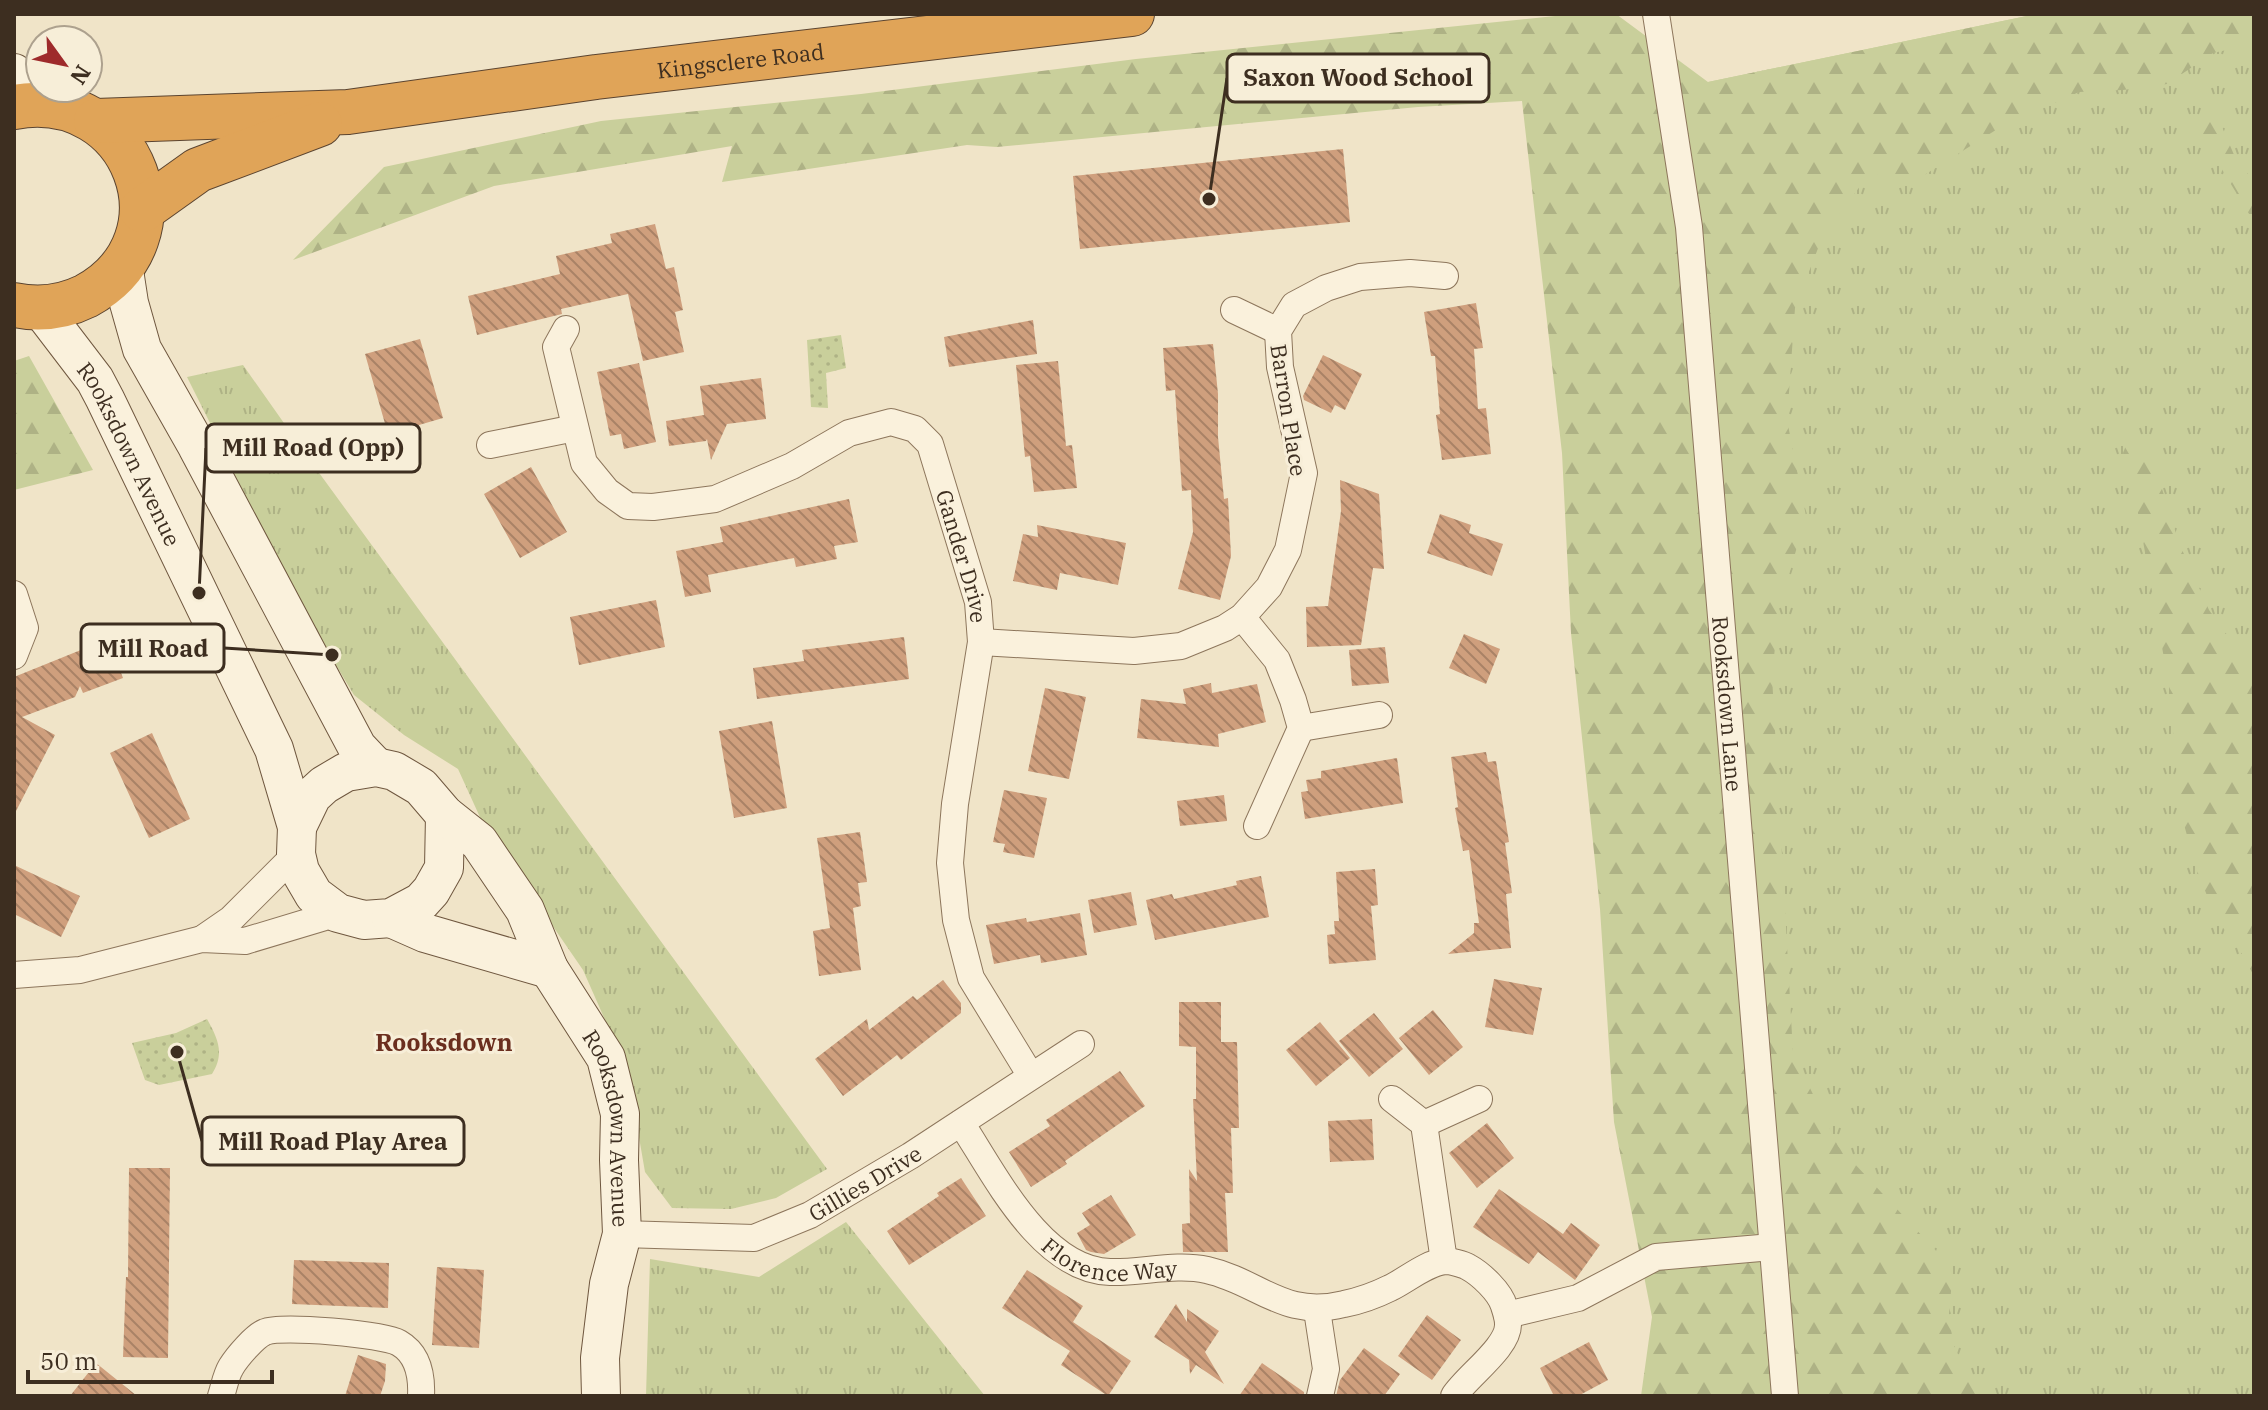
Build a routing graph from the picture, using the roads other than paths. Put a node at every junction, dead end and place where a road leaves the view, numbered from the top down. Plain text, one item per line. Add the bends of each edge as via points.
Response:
1 (1132, 14) edge
2 (1656, 14) edge
3 (23, 95) edge
4 (348, 112) junction
5 (96, 121) junction
6 (142, 210) junction
7 (123, 264) junction
8 (1445, 276) dead end
9 (27, 306) edge
10 (1234, 310) dead end
11 (566, 329) dead end
12 (1278, 331) junction
13 (575, 428) junction
14 (490, 445) dead end
15 (14, 594) edge
16 (1242, 617) junction
17 (981, 642) junction
18 (14, 656) edge
19 (1379, 715) dead end
20 (1301, 728) junction
21 (376, 767) junction
22 (445, 815) junction
23 (1257, 826) dead end
24 (296, 840) junction
25 (338, 913) junction
26 (391, 918) junction
27 (202, 939) junction
28 (549, 969) junction
29 (14, 975) edge
30 (1081, 1044) dead end
31 (1031, 1076) junction
32 (1392, 1099) dead end
33 (1479, 1099) dead end
34 (961, 1123) junction
35 (1424, 1124) junction
36 (622, 1234) junction
37 (1772, 1247) junction
38 (1444, 1261) junction
39 (1317, 1310) junction
40 (1507, 1315) junction
41 (221, 1396) edge
42 (421, 1396) edge
43 (601, 1396) edge
44 (1320, 1396) edge
45 (1454, 1396) edge
46 (1785, 1396) edge

1 - 4 highway, Kingsclere Road
2 - 37 street, Rooksdown Lane via 1689,227
3 - 5 highway
4 - 5 highway, Kingsclere Road
4 - 6 highway, Kingsclere Road via 198,170
5 - 6 highway via 131,159
6 - 7 highway
7 - 9 highway via 101,288 72,303
7 - 21 street, Rooksdown Avenue via 142,349 357,747
8 - 12 street, Barron Place via 1360,277 1326,288 1294,305
9 - 24 street, Rooksdown Avenue via 95,380 111,411 274,749
10 - 12 street, Barron Place
11 - 13 street, Gander Drive via 556,347
12 - 16 street, Barron Place via 1280,367 1304,473 1288,550 1269,587
13 - 14 street
13 - 17 street, Gander Drive via 584,463 607,491 628,506 653,507 715,499 792,466 849,433 891,422 915,429 930,444 978,602
15 - 18 street via 25,628
16 - 17 street, Barron Place via 1181,646 1134,651
16 - 20 street via 1277,660
17 - 31 street, Gander Drive via 950,863 956,920 971,978
19 - 20 street
20 - 23 street
21 - 22 street, Rooksdown Avenue via 421,787
21 - 24 street via 346,772 324,785 312,796
22 - 26 street via 444,868 421,902
22 - 28 street, Rooksdown Avenue via 479,842 525,910
24 - 25 street, Rooksdown Avenue via 300,871 314,895
24 - 27 street via 231,919
25 - 26 street via 364,920
25 - 27 street via 245,941
26 - 28 street
27 - 29 street via 80,970
28 - 36 street, Rooksdown Avenue via 606,1058 620,1114
30 - 31 street, Gillies Drive
31 - 34 street, Gillies Drive
32 - 35 street
33 - 35 street
34 - 36 street, Gillies Drive via 810,1215 754,1238
34 - 39 street, Florence Way via 1031,1226 1053,1250 1081,1265 1106,1272 1206,1270
35 - 38 street
36 - 43 street, Rooksdown Avenue via 609,1284
37 - 40 street via 1656,1257 1578,1298
37 - 46 street, Rooksdown Lane
38 - 39 street, Florence Way via 1390,1288
38 - 40 street via 1467,1266 1502,1299
39 - 44 street via 1326,1369
40 - 45 street via 1506,1336
41 - 42 street via 231,1367 262,1332 274,1330 336,1332 397,1342 413,1356 422,1380

